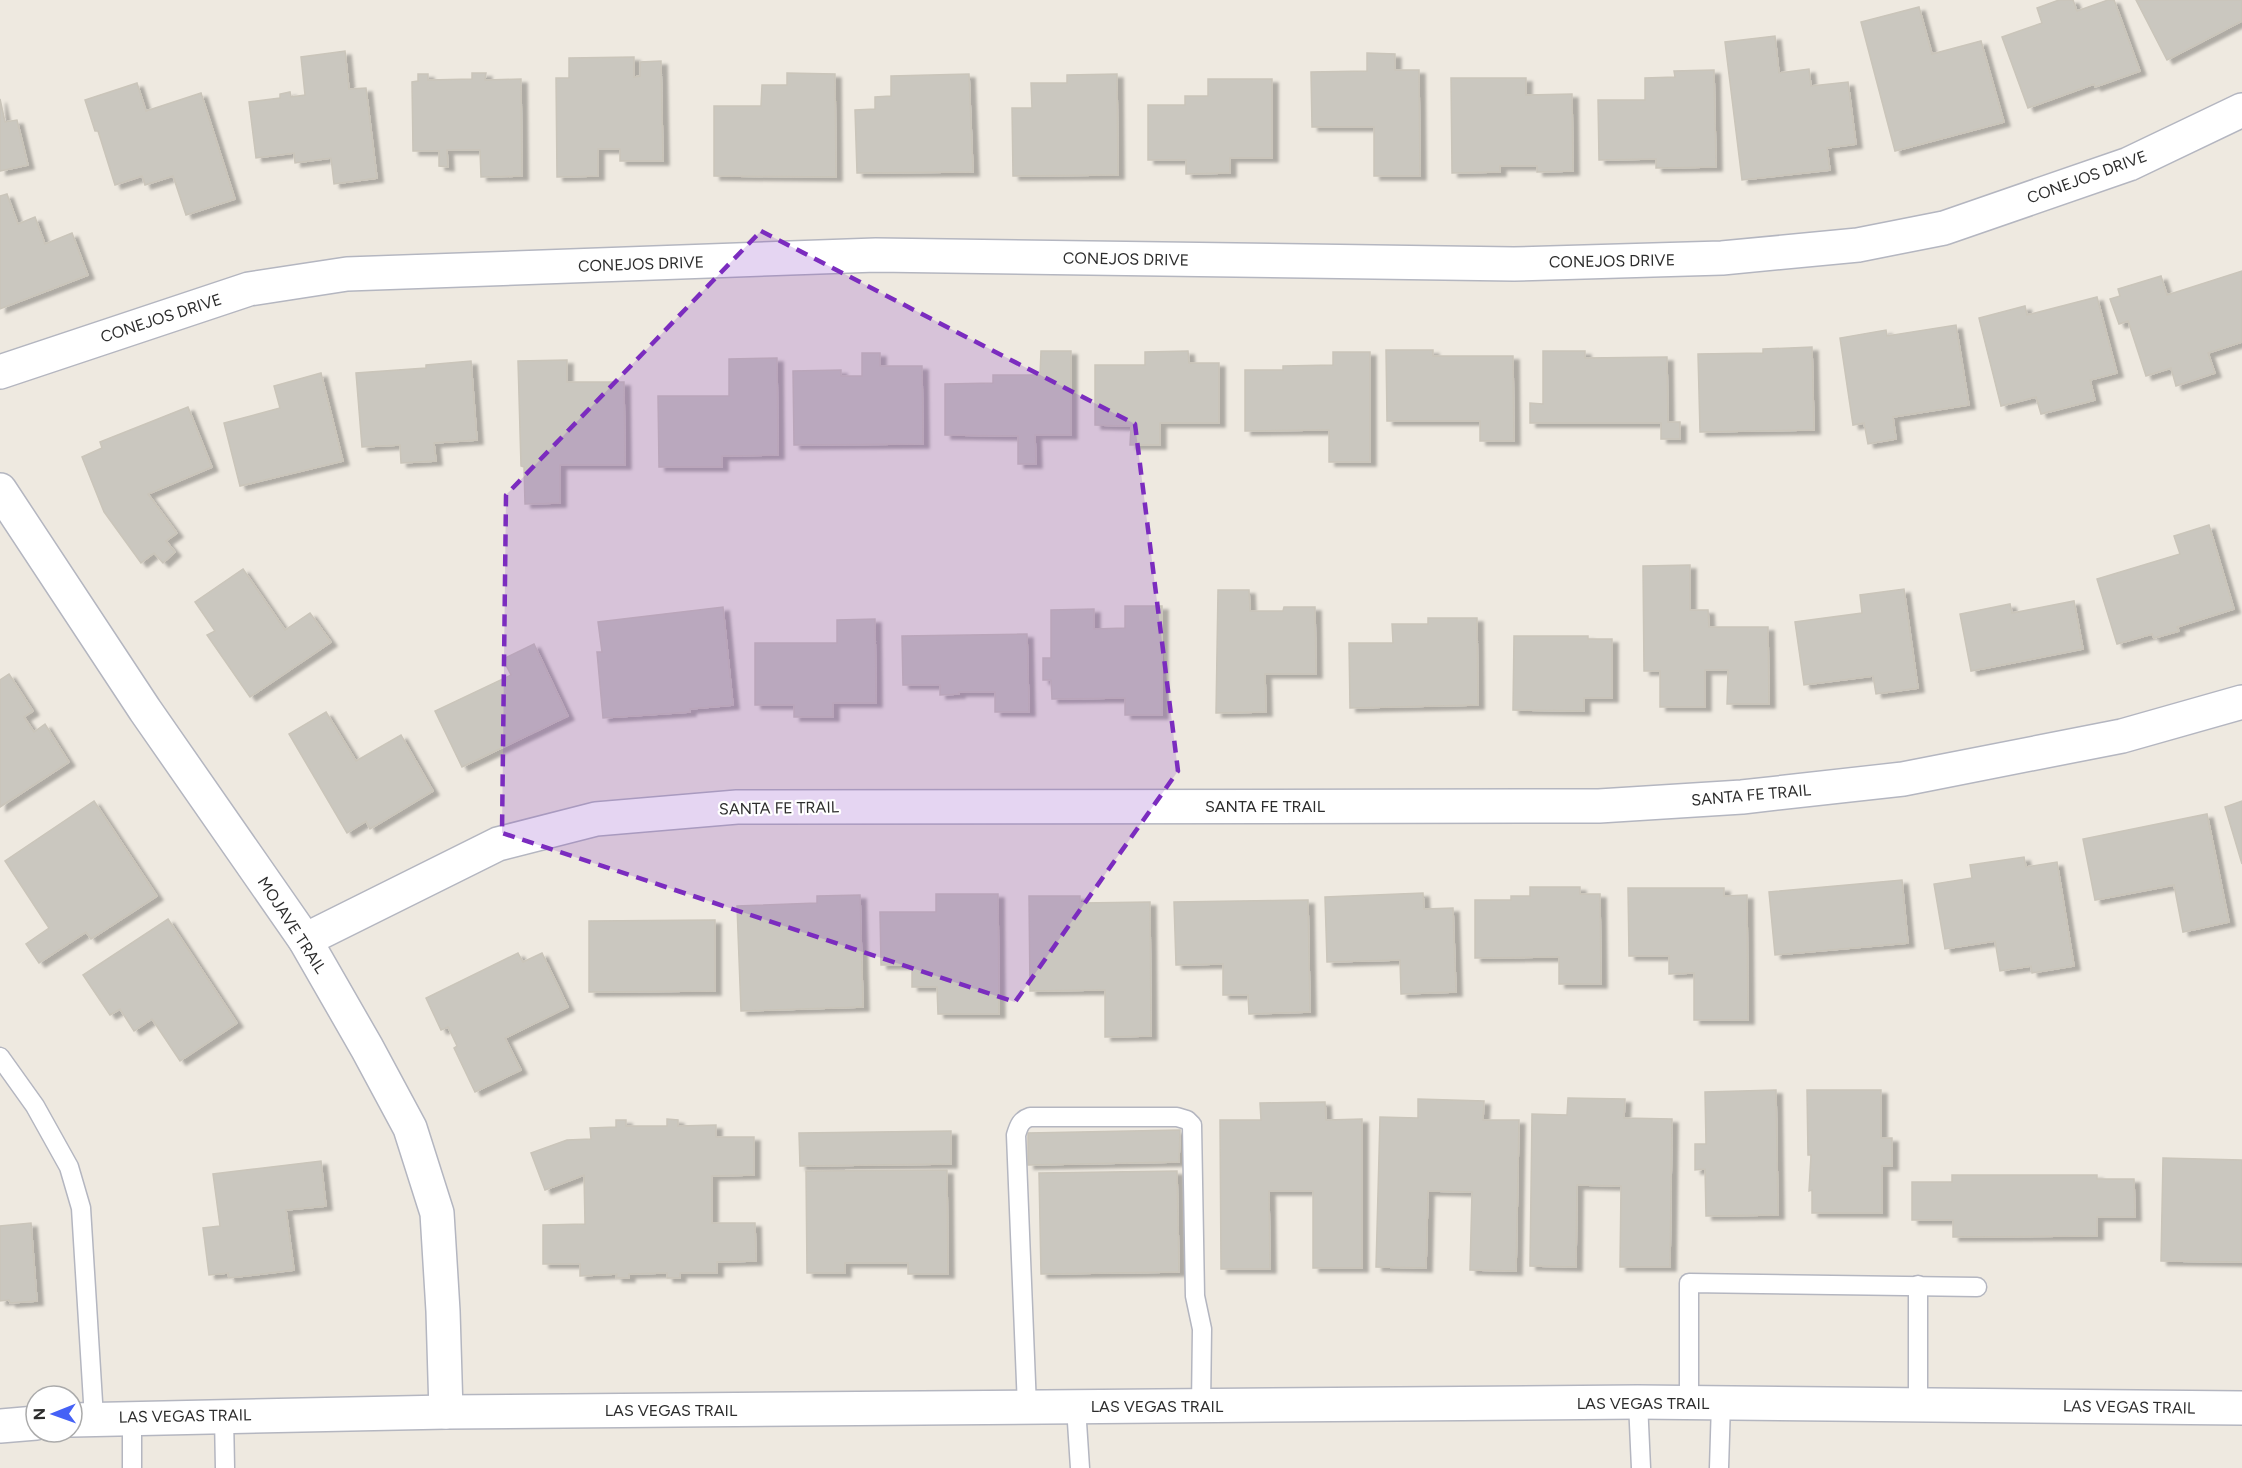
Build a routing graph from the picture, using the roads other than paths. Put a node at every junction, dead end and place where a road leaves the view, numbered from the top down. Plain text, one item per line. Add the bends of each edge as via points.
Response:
1 (2242, 110) edge
2 (0, 372) edge
3 (0, 490) edge
4 (2242, 702) edge
5 (305, 940) junction
6 (0, 1057) edge
7 (1918, 1285) junction
8 (1977, 1287) dead end
9 (83, 1384) edge
10 (1638, 1402) junction
11 (1689, 1403) junction
12 (1721, 1403) junction
13 (1918, 1405) junction
14 (1201, 1406) junction
15 (1027, 1407) junction
16 (1076, 1407) junction
17 (2242, 1408) edge
18 (446, 1412) junction
19 (224, 1416) junction
20 (132, 1417) junction
21 (84, 1419) edge
22 (24, 1424) edge
23 (0, 1426) edge
24 (132, 1468) edge
25 (225, 1468) edge
26 (1080, 1468) edge
27 (1641, 1468) edge
28 (1719, 1468) edge

1 - 2 street, CONEJOS DRIVE via 2129,164 1944,228 1858,245 1722,258 1514,264 876,255 347,274 249,289
3 - 5 street, MOJAVE TRAIL via 145,710
4 - 5 street, SANTA FE TRAIL via 2121,736 1903,779 1742,797 1599,806 737,807 596,819 498,844
5 - 18 street, MOJAVE TRAIL via 410,1128 437,1213
6 - 9 lane via 35,1106 69,1167 81,1208
7 - 8 lane
7 - 11 lane via 1689,1282
7 - 13 lane
10 - 11 street, LAS VEGAS TRAIL
10 - 14 street, LAS VEGAS TRAIL
10 - 27 lane
11 - 12 street, LAS VEGAS TRAIL
12 - 13 street, LAS VEGAS TRAIL
12 - 28 lane
13 - 17 street, LAS VEGAS TRAIL
14 - 15 lane via 1202,1329 1195,1296 1192,1125 1177,1117 1030,1117 1019,1125 1016,1135
14 - 16 street, LAS VEGAS TRAIL
15 - 16 street, LAS VEGAS TRAIL
15 - 18 street, LAS VEGAS TRAIL
16 - 26 lane
18 - 19 street, LAS VEGAS TRAIL
19 - 20 street, LAS VEGAS TRAIL
19 - 25 lane
20 - 21 street, LAS VEGAS TRAIL
20 - 24 lane
22 - 23 street

